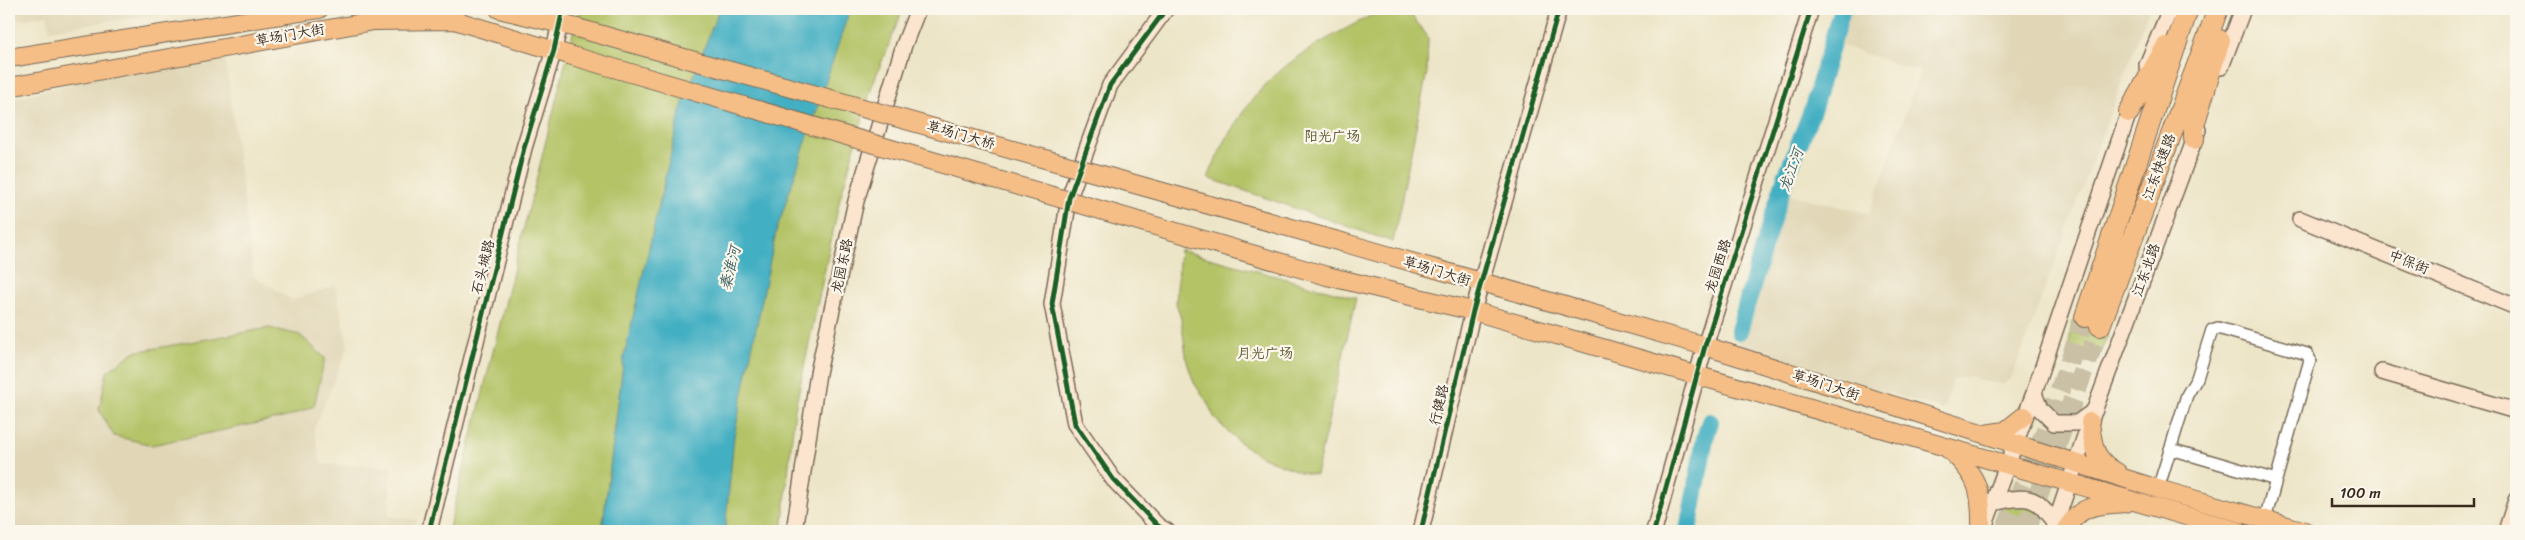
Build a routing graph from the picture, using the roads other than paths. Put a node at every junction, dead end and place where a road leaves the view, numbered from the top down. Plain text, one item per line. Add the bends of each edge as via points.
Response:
1 (319, 9) edge
2 (499, 9) edge
3 (918, 9) edge
4 (1166, 9) edge
5 (1559, 9) edge
6 (1811, 9) edge
7 (2170, 9) edge
8 (2188, 9) edge
9 (2218, 9) edge
10 (2225, 9) edge
11 (2243, 9) edge
12 (561, 16) edge
13 (562, 52) junction
14 (9, 58) edge
15 (9, 87) edge
16 (2129, 112) junction
17 (2194, 139) junction
18 (2300, 219) dead end
19 (1345, 243) joint
20 (1481, 284) junction
21 (2516, 307) edge
22 (1473, 311) junction
23 (1705, 346) junction
24 (2382, 372) dead end
25 (1696, 375) junction
26 (2034, 393) junction
27 (2516, 411) edge
28 (2024, 416) junction
29 (2093, 416) junction
30 (1984, 434) junction
31 (2014, 444) junction
32 (1945, 446) junction
33 (2170, 449) junction
34 (2076, 462) junction
35 (2009, 465) junction
36 (2132, 480) junction
37 (2276, 480) junction
38 (2068, 484) junction
39 (2158, 489) junction
40 (2516, 500) edge
41 (2134, 502) junction
42 (1993, 503) junction
43 (2265, 519) junction
44 (2058, 530) edge
45 (430, 531) edge
46 (794, 531) edge
47 (1167, 531) edge
48 (1421, 531) edge
49 (1654, 531) edge
50 (1982, 531) edge
51 (2238, 531) edge
52 (2305, 531) edge
53 (2506, 531) edge

1 - 14 main road, 草场门大街
2 - 12 main road
3 - 46 street, 龙园东路 via 856,201 818,373
4 - 47 street via 1110,85 1069,198 1052,304 1075,424 1113,479 1158,526
5 - 20 street, 行健路
6 - 23 street, 龙园西路
7 - 16 street
8 - 9 highway, 江东快速路 via 2093,322
8 - 16 highway
10 - 17 highway via 2220,39 2194,126
11 - 17 street, 江东北路
12 - 13 street, 石头城路
12 - 19 main road, 草场门大桥, bridge via 577,28
13 - 15 main road, 草场门大街 via 454,20 373,21
13 - 22 main road, 草场门大街, bridge via 1327,276
13 - 45 street, 石头城路 via 524,148
16 - 26 street
17 - 29 street, 江东北路
18 - 21 street, 中保街
19 - 20 main road, 草场门大街
20 - 22 street, 行健路
20 - 23 main road, 草场门大街
22 - 25 main road, 草场门大街
22 - 48 street, 行健路
23 - 25 street, 龙园西路
23 - 30 main road, 草场门大街
24 - 27 street
25 - 32 main road, 草场门大街
25 - 49 street, 龙园西路
26 - 28 street
26 - 29 street via 2040,409 2054,423 2077,423
28 - 30 main road via 2005,431
28 - 31 street
29 - 34 street, 江东北路
29 - 36 main road via 2094,450 2109,468
30 - 31 main road, 草场门大街
31 - 34 main road, 草场门大街
31 - 35 street
32 - 35 main road, 草场门大街
32 - 50 main road via 1962,461 1979,488
33 - 37 street
33 - 37 street via 2212,330 2218,328 2298,351 2307,354 2310,360
33 - 39 street
34 - 36 main road, 草场门大街
34 - 38 street, 江东北路
35 - 38 main road, 草场门大街
35 - 42 street
36 - 39 main road, 草场门大街
37 - 43 street
38 - 41 main road, 草场门大街
38 - 44 street, 江东北路
39 - 43 main road, 草场门大街
40 - 53 street
41 - 44 main road via 2090,506
41 - 51 main road, 草场门大街
42 - 44 street via 2032,498 2046,509
42 - 50 street
43 - 52 main road, 草场门大街

